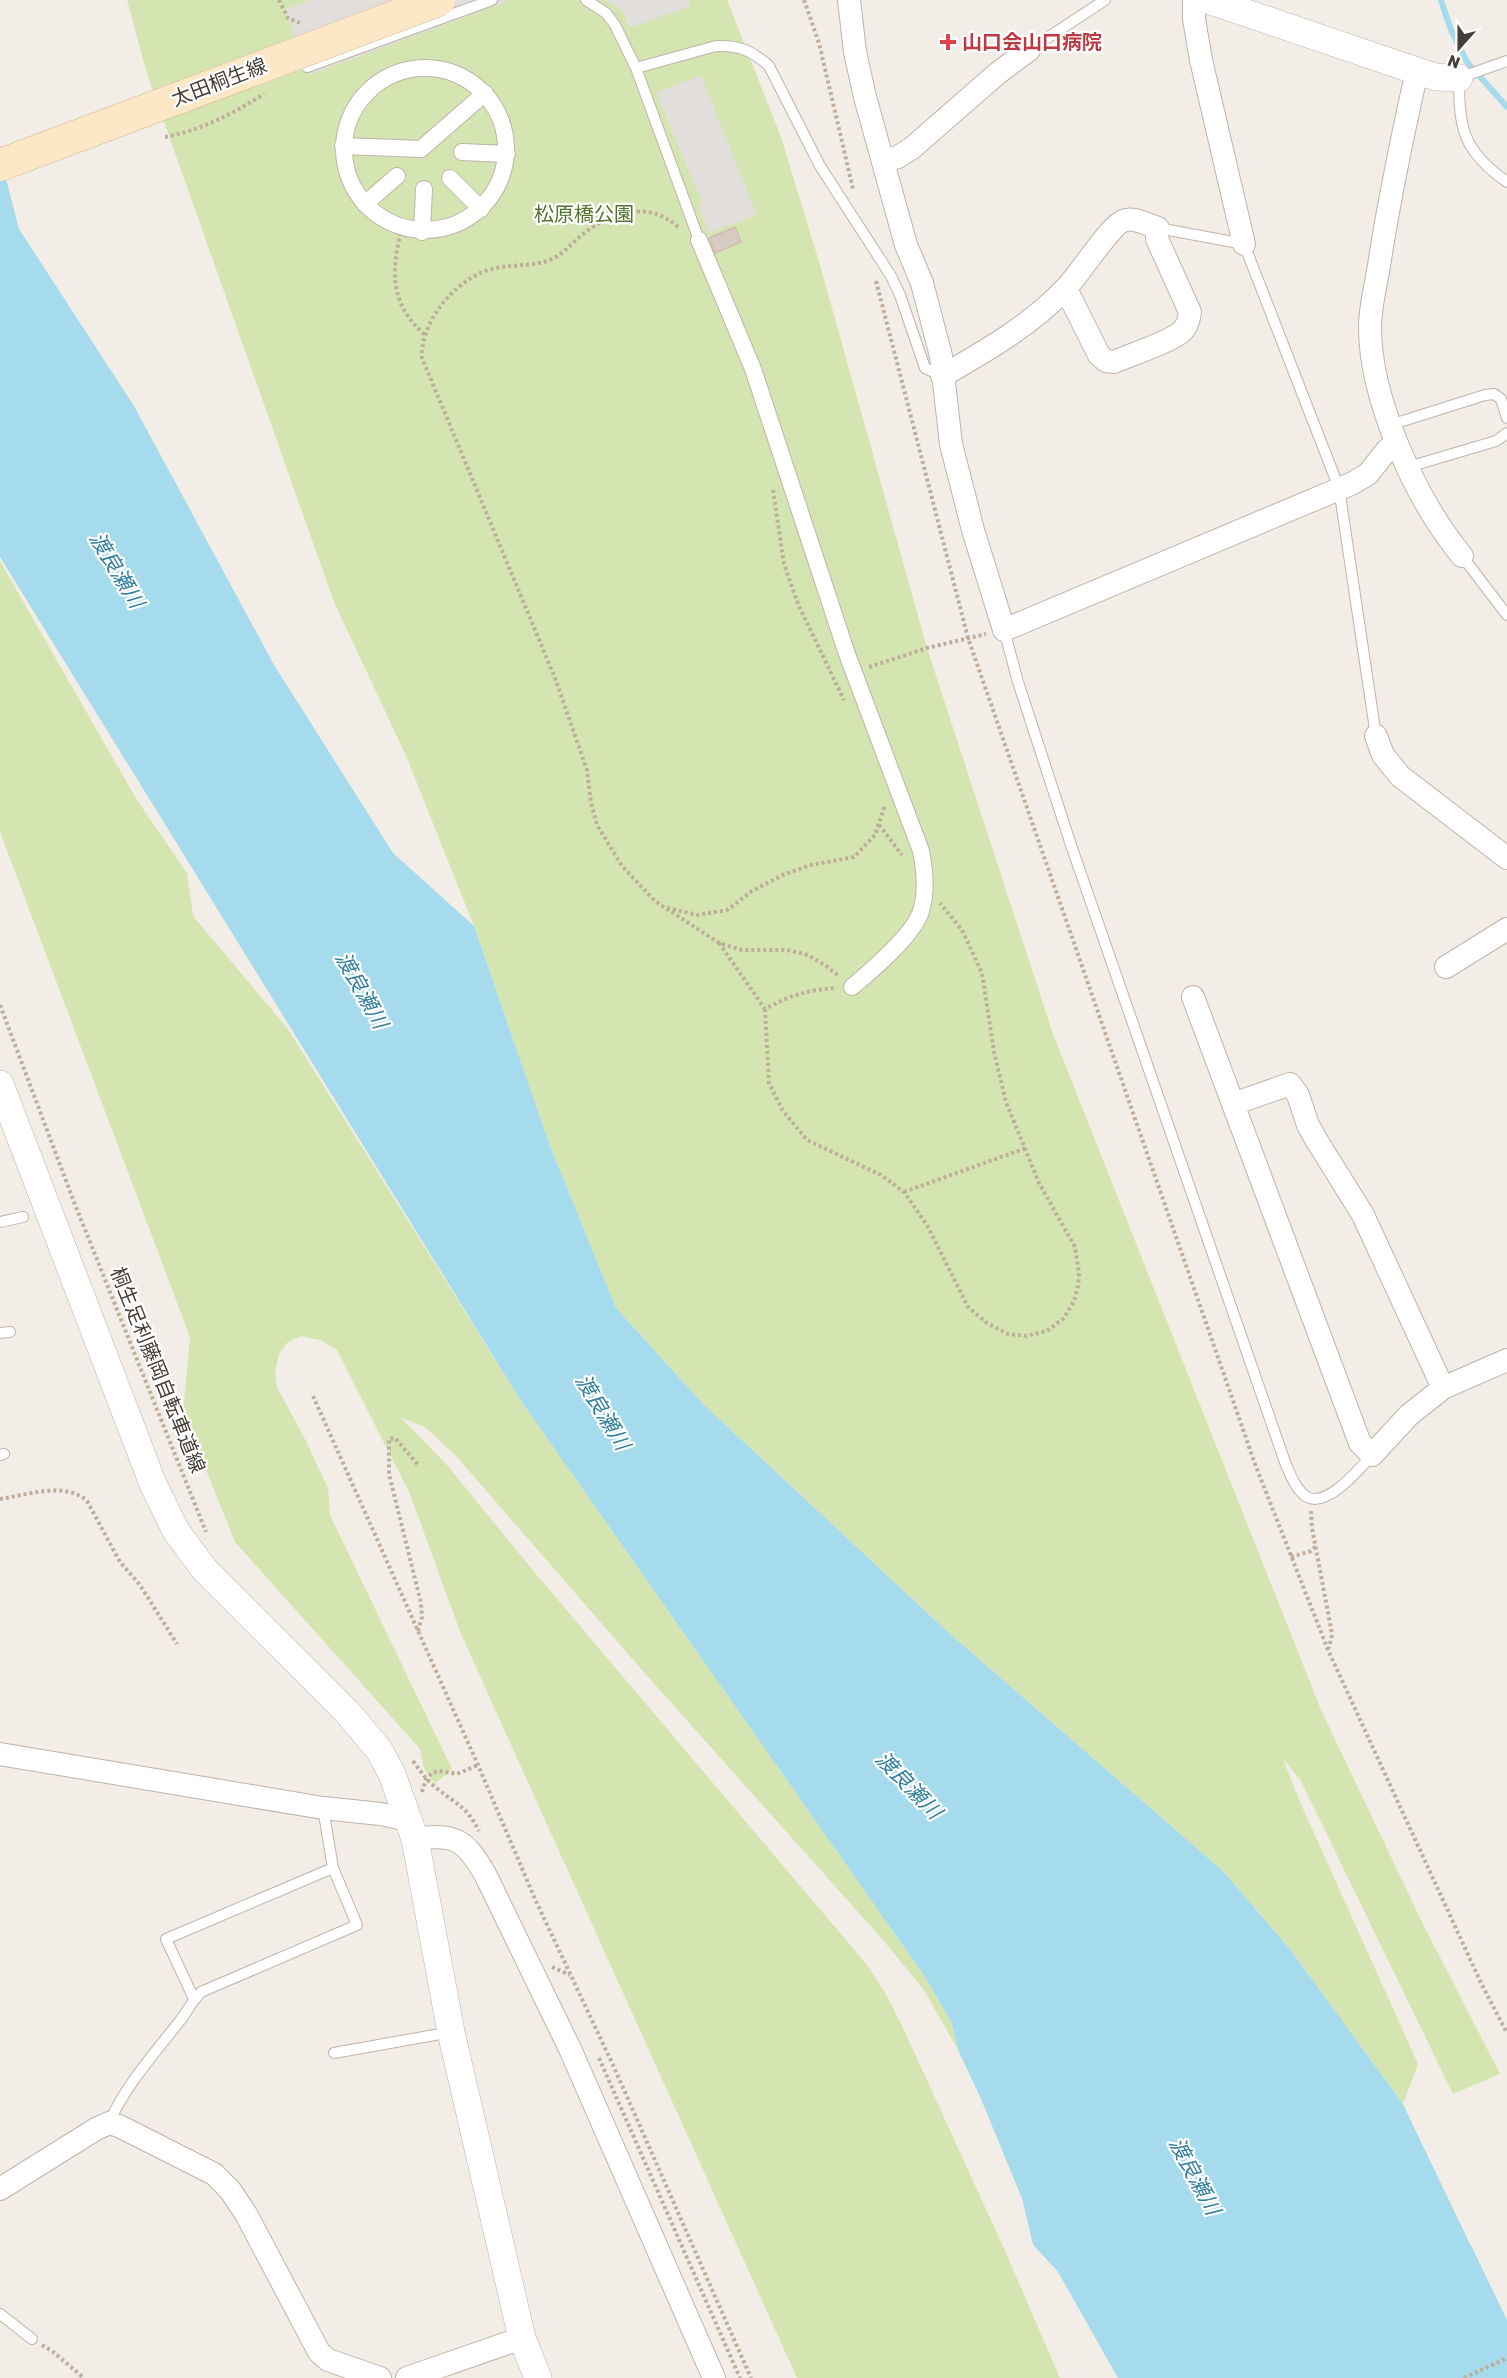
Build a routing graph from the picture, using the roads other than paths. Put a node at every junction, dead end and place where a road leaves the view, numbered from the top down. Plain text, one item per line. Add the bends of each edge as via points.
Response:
1 (439, 0) edge
2 (492, 0) edge
3 (586, 0) edge
4 (849, 0) edge
5 (1105, 0) edge
6 (1194, 0) edge
7 (1208, 0) edge
8 (1029, 50) joint
9 (1507, 61) edge
10 (308, 67) dead end
11 (636, 68) junction
12 (1417, 71) junction
13 (1466, 75) junction
14 (485, 93) junction
15 (343, 146) junction
16 (462, 152) dead end
17 (507, 154) junction
18 (883, 162) junction
19 (0, 165) edge
20 (397, 176) dead end
21 (450, 178) dead end
22 (1507, 182) edge
23 (424, 189) dead end
24 (365, 204) junction
25 (481, 209) junction
26 (1158, 228) junction
27 (422, 232) junction
28 (691, 237) joint
29 (1244, 244) junction
30 (1066, 289) junction
31 (942, 376) junction
32 (1507, 418) edge
33 (1507, 433) edge
34 (1393, 434) junction
35 (1408, 469) junction
36 (1340, 488) junction
37 (1462, 556) joint
38 (1507, 615) edge
39 (1004, 630) junction
40 (1376, 736) joint
41 (1507, 858) edge
42 (1507, 928) edge
43 (1446, 967) dead end
44 (852, 987) road end
45 (1193, 997) dead end
46 (0, 1084) edge
47 (1233, 1104) junction
48 (23, 1217) dead end
49 (0, 1222) edge
50 (1507, 1360) edge
51 (1443, 1388) junction
52 (1372, 1455) junction
53 (0, 1754) edge
54 (323, 1808) junction
55 (411, 1829) junction
56 (333, 1868) junction
57 (194, 1999) junction
58 (451, 2032) junction
59 (334, 2054) dead end
60 (109, 2123) junction
61 (0, 2188) edge
62 (0, 2314) edge
63 (522, 2338) junction
64 (32, 2339) road end
65 (380, 2378) edge
66 (407, 2378) edge
67 (538, 2378) edge
68 (714, 2378) edge

1 - 19 main road, 太田桐生線, bridge
2 - 10 lane
3 - 11 lane via 606,13 615,25
4 - 18 street via 855,52
5 - 8 lane
6 - 29 street via 1201,60
7 - 12 street
8 - 18 street via 912,148
9 - 13 lane
11 - 28 lane
11 - 31 lane via 730,45 756,54 769,66 820,166 891,276 925,368
12 - 13 street via 1436,76
12 - 34 street via 1370,323 1376,373
13 - 22 lane via 1459,108 1465,136 1488,168
14 - 15 street via 421,149
14 - 15 street via 467,78 444,69 420,67 396,72 375,84 358,101 347,122
14 - 17 street via 498,111
15 - 24 street via 345,167
16 - 17 street
17 - 25 street via 496,190
18 - 31 street via 906,245 922,283 941,356
20 - 24 street
21 - 25 street
23 - 27 street
24 - 27 street via 382,218
25 - 27 street via 463,221
26 - 29 lane
26 - 30 street via 1133,220 1122,221
26 - 30 street via 1157,239 1190,312 1182,332 1114,362 1106,361 1099,355
28 - 44 street via 753,369 854,672 921,851 925,884 921,913 878,966
29 - 36 lane
30 - 31 street via 1021,327
31 - 39 street via 951,444
32 - 34 lane via 1501,399 1485,394
33 - 35 lane via 1496,441
34 - 35 street
34 - 36 street via 1387,450 1368,474
35 - 37 street
36 - 39 street
36 - 40 lane
37 - 38 lane
39 - 52 lane via 1071,845 1294,1483 1310,1498 1319,1498 1342,1486
40 - 41 street via 1383,755 1400,777
42 - 43 street
45 - 47 street
46 - 55 street via 165,1513 204,1569 347,1712 379,1750 392,1774
47 - 51 street via 1290,1084 1317,1141 1364,1215
47 - 52 street via 1360,1443
48 - 49 lane
50 - 51 street
51 - 52 street via 1409,1415
53 - 54 street
54 - 55 street via 381,1814
54 - 56 lane
55 - 58 street
55 - 68 street via 430,1837 458,1841 470,1850 485,1874 571,2052
56 - 57 lane via 357,1924 201,1992
56 - 57 lane via 166,1939
57 - 60 lane via 116,2107
58 - 59 lane
58 - 63 street
60 - 61 street
60 - 65 street via 214,2174 246,2214 319,2352 328,2360
62 - 64 lane
63 - 66 street
63 - 67 street

